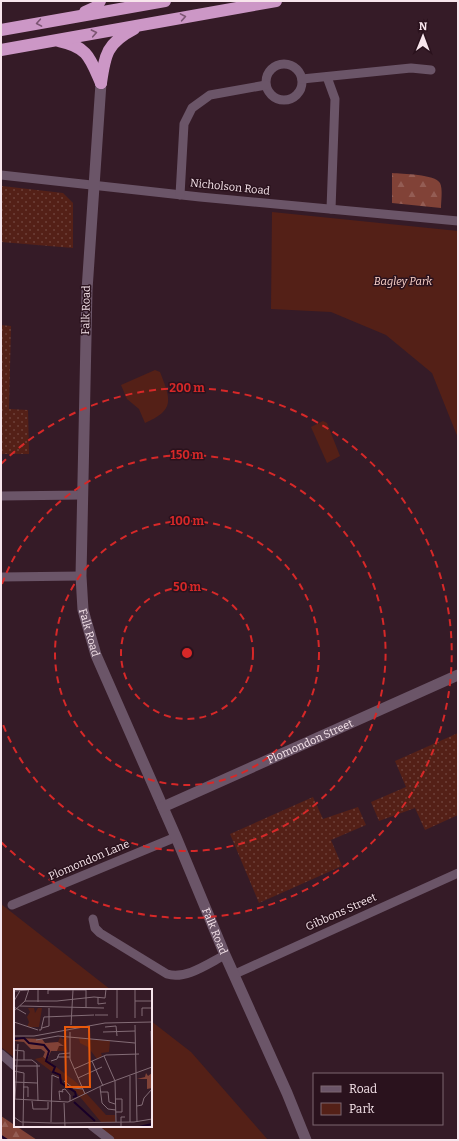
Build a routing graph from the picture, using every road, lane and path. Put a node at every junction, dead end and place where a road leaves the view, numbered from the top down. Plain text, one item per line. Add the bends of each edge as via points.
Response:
1 (100, 1) edge
2 (276, 1) edge
3 (156, 2) edge
4 (77, 16) junction
5 (144, 24) junction
6 (1, 30) edge
7 (56, 40) junction
8 (1, 50) edge
9 (431, 70) dead end
10 (327, 77) junction
11 (302, 79) junction
12 (101, 83) junction
13 (266, 85) junction
14 (1, 175) edge
15 (92, 185) junction
16 (180, 195) junction
17 (331, 209) junction
18 (458, 220) edge
19 (83, 495) junction
20 (1, 496) edge
21 (81, 576) junction
22 (1, 577) edge
23 (458, 675) edge
24 (163, 807) junction
25 (176, 837) junction
26 (458, 873) edge
27 (12, 905) dead end
28 (93, 919) dead end
29 (225, 955) junction
30 (235, 974) junction
31 (1, 1054) edge
32 (14, 1065) edge
33 (93, 1127) edge
34 (110, 1140) edge
35 (306, 1140) edge

1 - 4 highway via 96,7
5 -> 2 highway
3 - 4 highway
4 -> 6 highway
7 -> 5 highway
5 - 12 highway via 111,44 105,56
7 - 8 highway
7 - 12 highway via 78,46 87,54
9 - 10 street via 411,68
10 - 11 street
10 - 17 street via 335,99
11 - 13 street via 297,94 285,100 272,95
11 - 13 street via 296,68 282,63 269,71
12 - 15 street, Falk Road
13 - 16 street via 210,95 192,108 184,124
14 - 15 street, Nicholson Road
15 - 16 street, Nicholson Road
15 - 19 street, Falk Road
16 - 17 street, Nicholson Road
17 - 18 street, Nicholson Road
19 - 20 street
19 - 21 street, Falk Road
21 - 22 street
21 - 24 street, Falk Road via 84,610 92,643
23 - 24 street, Plomondon Street
24 - 25 street, Falk Road
25 - 27 street, Plomondon Lane
25 - 29 street, Falk Road
26 - 30 street, Gibbons Street
28 - 29 street via 95,928 100,933 173,976 194,970
29 - 30 street, Falk Road
30 - 35 street, Falk Road
31 - 32 street
33 - 34 street

